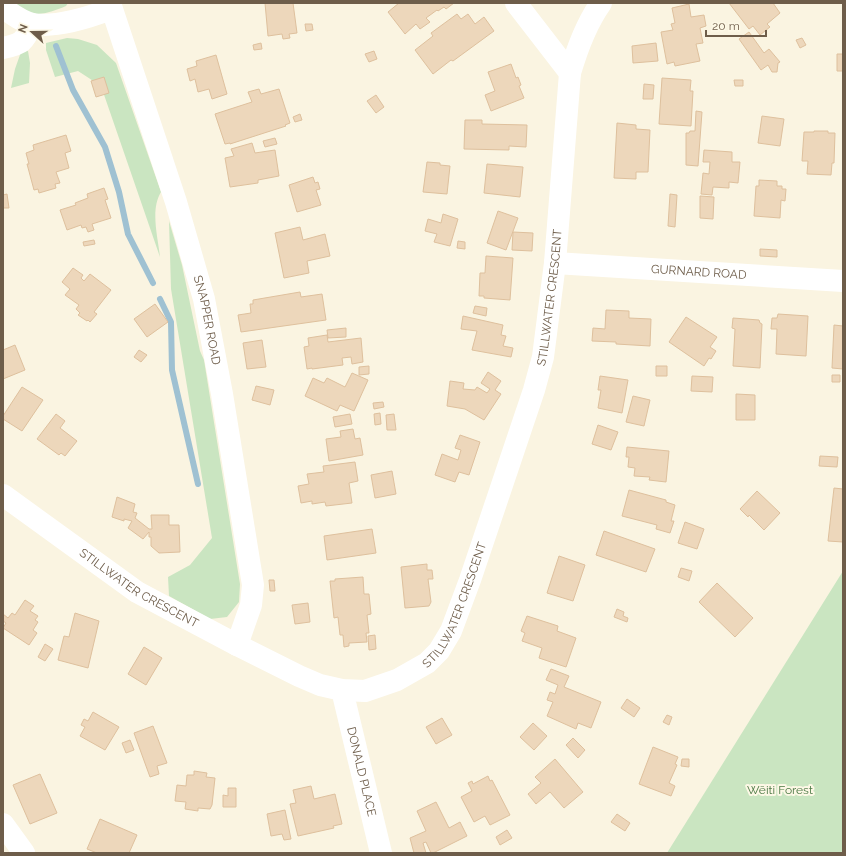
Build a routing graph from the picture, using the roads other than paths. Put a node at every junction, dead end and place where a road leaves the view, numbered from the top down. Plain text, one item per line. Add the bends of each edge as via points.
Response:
1 (516, 3) edge
2 (601, 3) edge
3 (110, 6) edge
4 (3, 8) edge
5 (32, 24) junction
6 (3, 48) edge
7 (570, 73) junction
8 (555, 263) junction
9 (843, 281) edge
10 (3, 495) edge
11 (237, 645) junction
12 (342, 690) junction
13 (3, 824) edge
14 (24, 853) edge
15 (381, 853) edge

1 - 7 street
2 - 7 street, STILLWATER CRESCENT via 576,53
3 - 5 street via 77,20
3 - 11 street, SNAPPER ROAD via 176,202 204,299 253,585 252,606
4 - 5 street
5 - 6 street via 26,37 17,45
7 - 8 street, STILLWATER CRESCENT
8 - 9 street, GURNARD ROAD
8 - 12 street, STILLWATER CRESCENT via 543,357 534,390 451,630 439,651 427,663 397,680 365,691
10 - 11 street, STILLWATER CRESCENT via 137,592
11 - 12 street, STILLWATER CRESCENT via 320,685
12 - 15 street, DONALD PLACE
13 - 14 street

